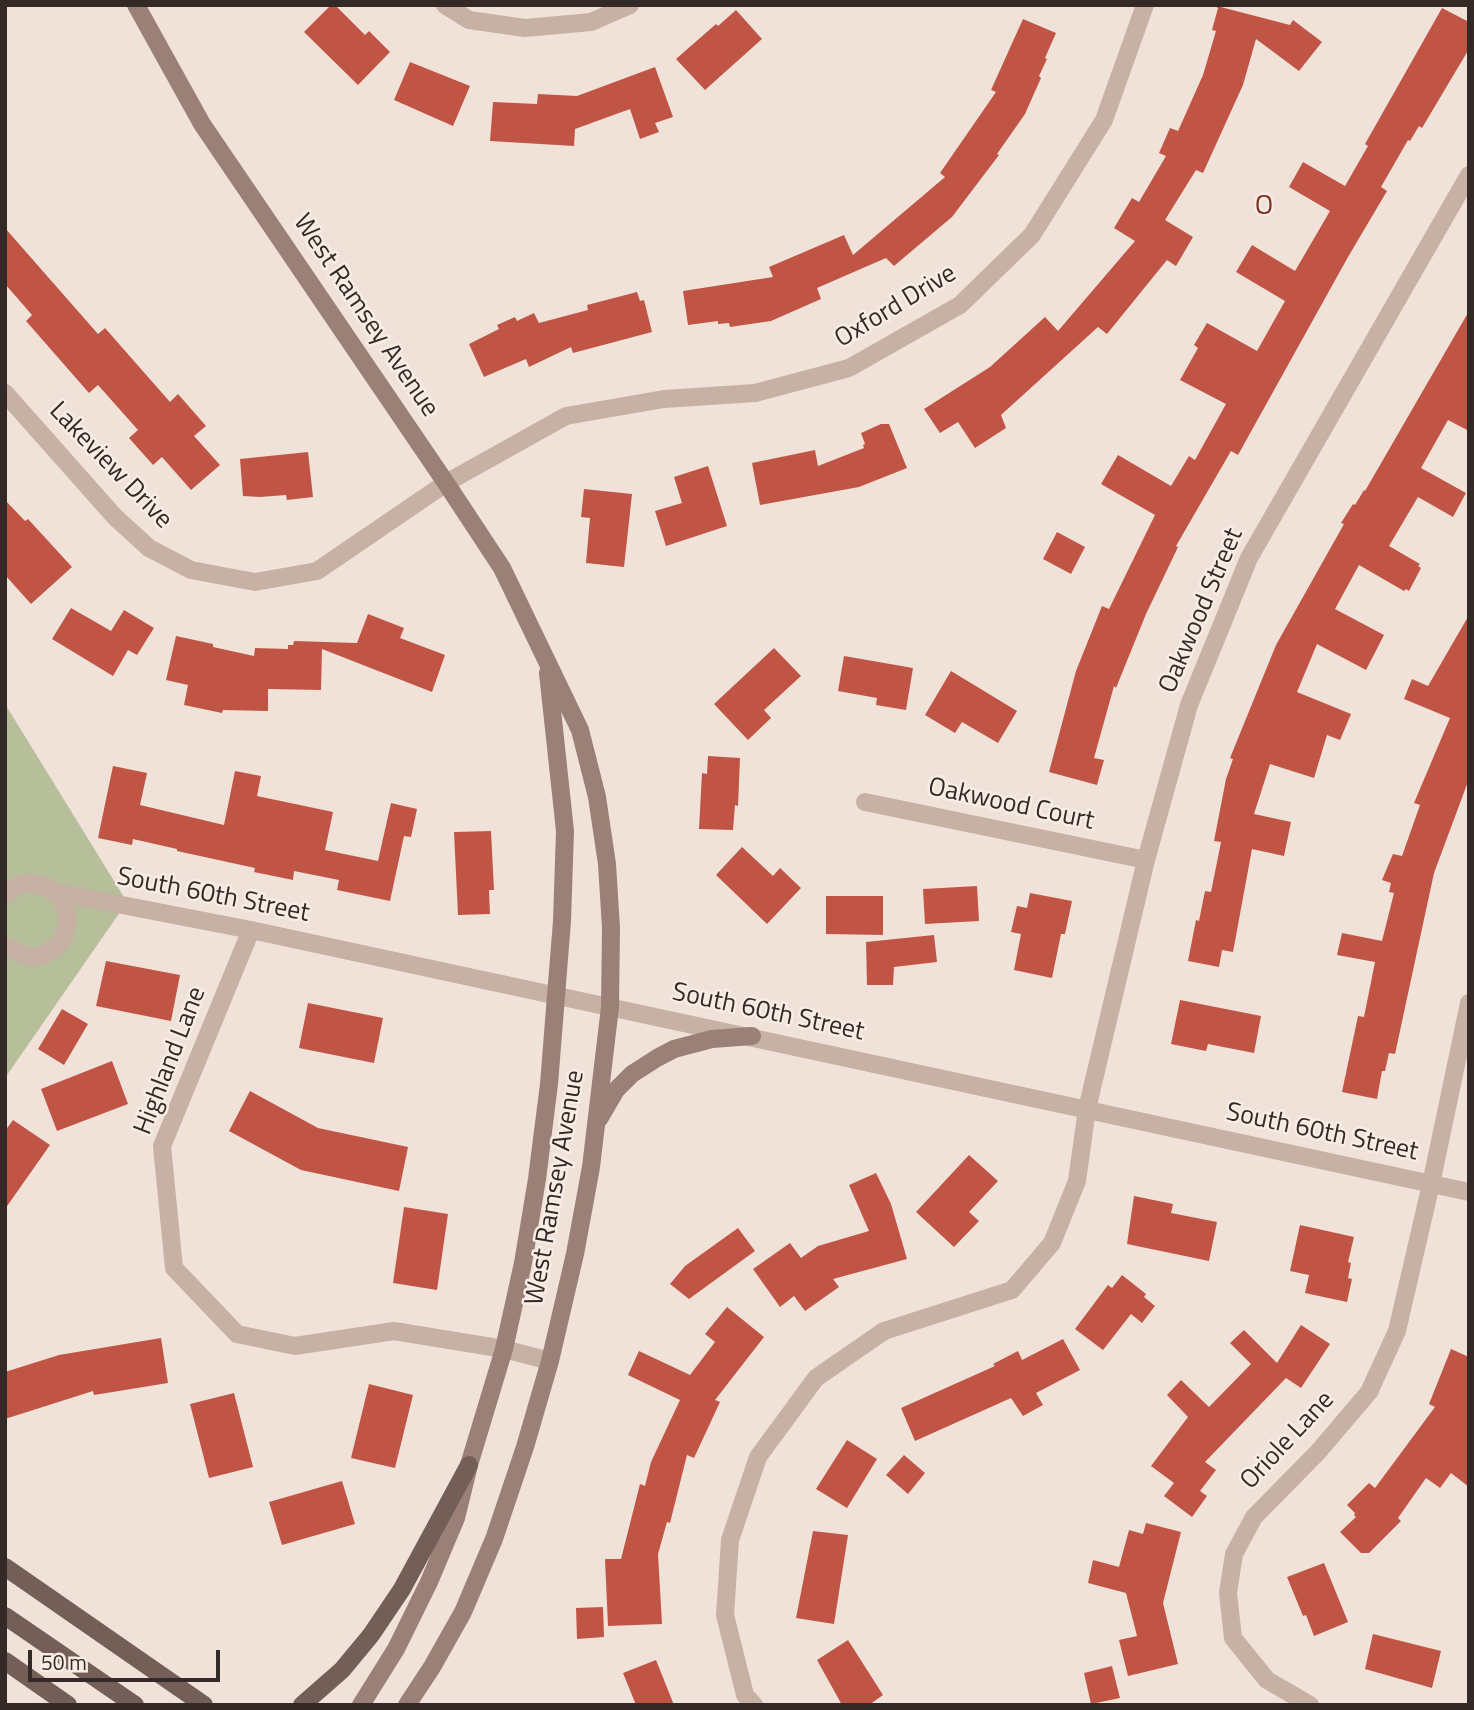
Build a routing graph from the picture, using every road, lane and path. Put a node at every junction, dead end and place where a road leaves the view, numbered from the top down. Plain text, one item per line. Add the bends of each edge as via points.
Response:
1 (136, 5) edge
2 (445, 5) edge
3 (630, 5) edge
4 (1144, 5) edge
5 (1469, 175) edge
6 (5, 393) edge
7 (446, 483) junction
8 (546, 658) junction
9 (865, 802) dead end
10 (1146, 860) junction
11 (55, 892) junction
12 (5, 895) edge
13 (251, 930) junction
14 (5, 946) edge
15 (556, 996) junction
16 (1469, 1003) edge
17 (610, 1007) junction
18 (752, 1036) junction
19 (1087, 1109) junction
20 (596, 1125) junction
21 (1432, 1184) junction
22 (1469, 1192) edge
23 (504, 1349) junction
24 (550, 1361) junction
25 (469, 1465) junction
26 (5, 1567) edge
27 (5, 1616) edge
28 (5, 1661) edge
29 (68, 1705) edge
30 (135, 1705) edge
31 (204, 1705) edge
32 (302, 1705) edge
33 (362, 1705) edge
34 (407, 1705) edge
35 (754, 1705) edge
36 (1310, 1705) edge

1 - 7 street, West Ramsey Avenue via 202,124
2 - 3 street via 469,20 525,28 591,22
4 - 7 street, Oxford Drive via 1104,120 1032,235 960,305 849,368 755,393 664,399 566,416
5 - 10 street, Oakwood Street via 1249,558 1189,705
6 - 7 street, Lakeview Drive via 115,517 149,548 191,570 255,582 317,571
7 - 8 street, West Ramsey Avenue via 502,568
8 - 15 street, West Ramsey Avenue via 565,831
8 - 17 street, West Ramsey Avenue via 580,730 597,797 611,928
9 - 10 street, Oakwood Court
10 - 19 street, Oakwood Street
11 - 12 street, South 60th Street via 31,883
11 - 13 street, South 60th Street
11 - 14 street via 67,913 64,937 57,946 36,957 14,953
13 - 15 street, South 60th Street
13 - 23 street, Highland Lane via 162,1146 174,1268 237,1334 295,1346 394,1331
15 - 17 street, South 60th Street
15 - 23 street, West Ramsey Avenue via 537,1179
16 - 21 street, Oriole Lane
17 - 18 street, South 60th Street
17 - 20 street, West Ramsey Avenue
18 - 19 street, South 60th Street
18 - 20 street via 712,1039 657,1058 616,1090
19 - 21 street, South 60th Street
19 - 35 street, Oakwood Street via 1077,1181 1052,1243 1012,1290 884,1331 816,1378 758,1457 730,1540 724,1615 745,1695
20 - 24 street, West Ramsey Avenue via 575,1254
21 - 22 street, South 60th Street
21 - 36 street, Oriole Lane via 1397,1331 1369,1392 1254,1517 1234,1554 1228,1593 1233,1638 1267,1680
23 - 24 street, Highland Lane
23 - 25 street, West Ramsey Avenue
24 - 34 street, West Ramsey Avenue via 489,1552 463,1612
25 - 32 main road via 371,1635 342,1670
25 - 33 street, West Ramsey Avenue via 456,1518 429,1582 397,1649
26 - 31 main road
27 - 30 main road
28 - 29 main road

